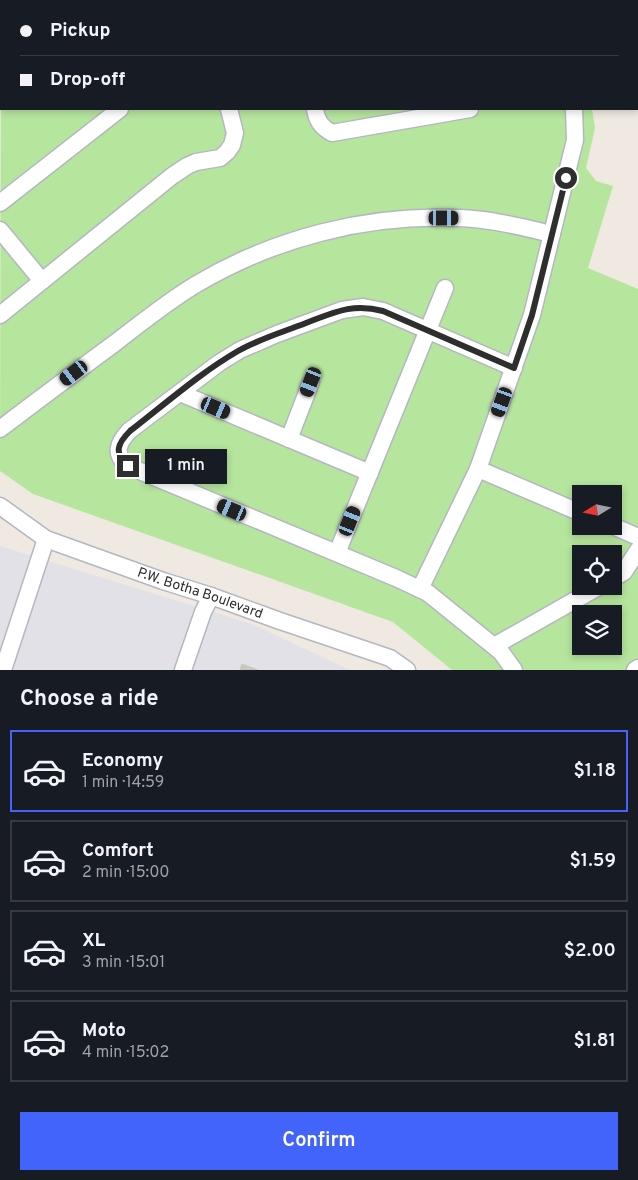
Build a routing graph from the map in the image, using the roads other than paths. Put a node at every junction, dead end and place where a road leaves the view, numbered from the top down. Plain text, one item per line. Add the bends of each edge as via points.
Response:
1 (119, 110) edge
2 (229, 110) edge
3 (315, 110) edge
4 (464, 110) edge
5 (574, 110) edge
6 (0, 203) edge
7 (0, 230) edge
8 (552, 234) junction
9 (42, 281) junction
10 (445, 288) dead end
11 (0, 315) edge
12 (428, 331) junction
13 (514, 368) junction
14 (311, 382) dead end
15 (180, 393) junction
16 (0, 429) edge
17 (289, 439) junction
18 (478, 469) junction
19 (370, 473) junction
20 (0, 506) edge
21 (572, 509) edge
22 (0, 521) edge
23 (622, 530) edge
24 (42, 536) junction
25 (638, 537) edge
26 (638, 550) edge
27 (337, 553) junction
28 (622, 573) edge
29 (420, 589) junction
30 (584, 595) edge
31 (211, 596) junction
32 (494, 646) junction
33 (3, 670) edge
34 (183, 670) edge
35 (407, 670) edge
36 (514, 670) edge

1 - 6 street
2 - 9 street via 234,133 232,145 220,158 187,166
3 - 4 street via 319,123 332,133
5 - 8 street via 575,140
7 - 9 street
8 - 13 street via 532,315
8 - 16 street via 502,222 411,218 359,224 304,236 248,257 194,286
9 - 11 street
10 - 12 street
12 - 13 street
12 - 15 street via 372,308 342,310 240,350
12 - 19 street
13 - 18 street
14 - 17 street
15 - 17 street
15 - 27 street via 121,440 118,448 123,461 128,466
17 - 19 street
18 - 21 street
18 - 29 street
19 - 27 street
20 - 24 street, P.W. Botha Boulevard
22 - 24 street
23 - 25 street
24 - 31 street, P.W. Botha Boulevard
24 - 33 street
26 - 28 street
27 - 29 street
29 - 32 street
30 - 32 street
31 - 34 street
31 - 35 street, P.W. Botha Boulevard via 390,658
32 - 36 street

